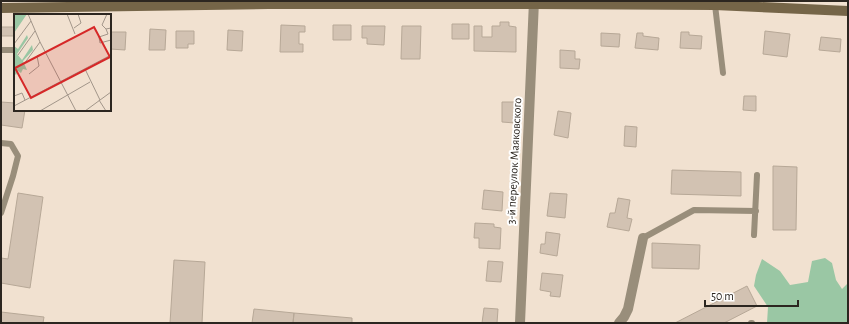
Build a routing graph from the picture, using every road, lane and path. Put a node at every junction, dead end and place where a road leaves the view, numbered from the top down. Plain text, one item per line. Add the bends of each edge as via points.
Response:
1 (534, 2) edge
2 (268, 3) edge
3 (714, 5) junction
4 (1, 8) edge
5 (848, 11) edge
6 (1, 50) edge
7 (14, 50) edge
8 (723, 73) dead end
9 (1, 143) edge
10 (757, 175) dead end
11 (756, 211) junction
12 (1, 213) edge
13 (754, 235) dead end
14 (643, 238) joint
15 (520, 323) edge
16 (619, 323) edge

1 - 2 street
1 - 3 street
1 - 15 street, 3-й переулок Маяковского
2 - 4 street
3 - 5 street
3 - 8 lane
6 - 7 lane
9 - 12 lane via 11,144 18,156
10 - 11 lane
11 - 13 lane
11 - 14 lane via 694,210
14 - 16 street via 628,309

